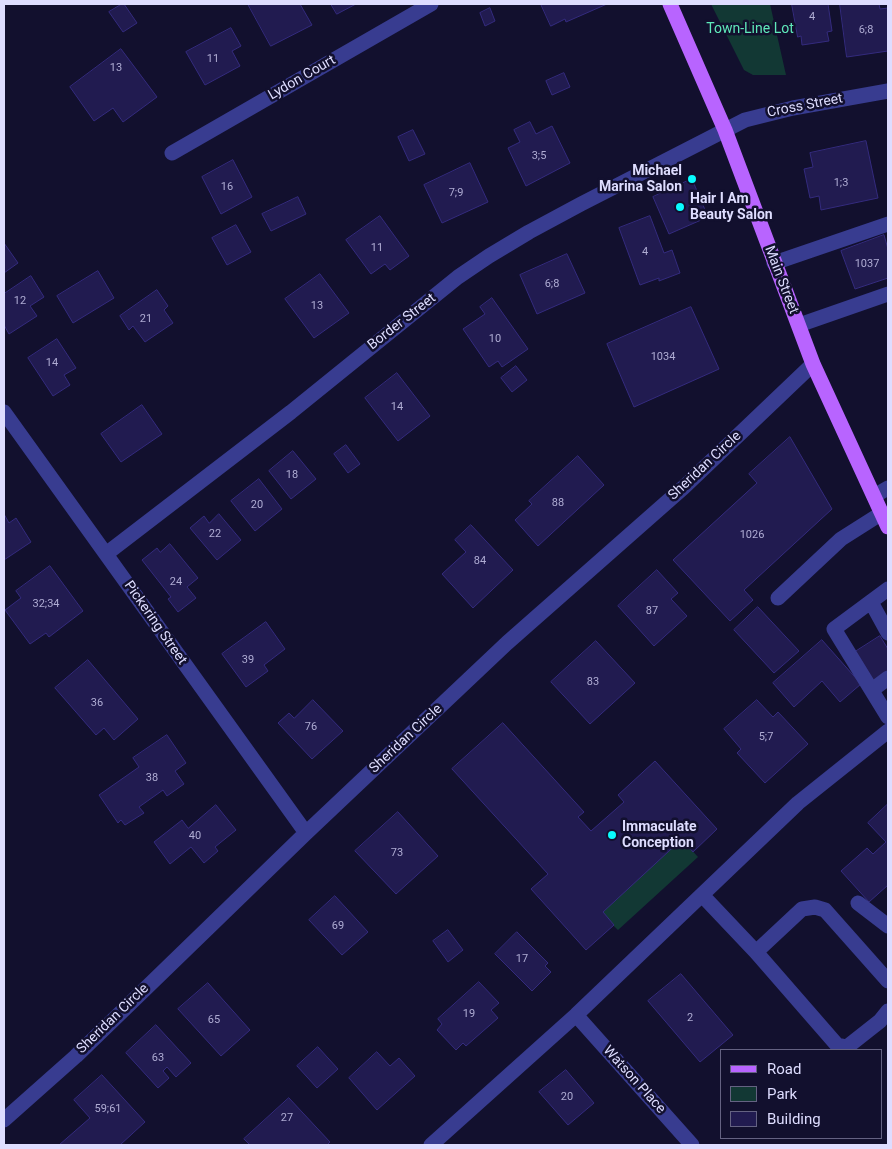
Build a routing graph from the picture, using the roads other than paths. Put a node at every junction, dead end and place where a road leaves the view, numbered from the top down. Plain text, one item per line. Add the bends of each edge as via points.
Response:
1 (431, 4) edge
2 (670, 4) edge
3 (888, 91) edge
4 (725, 130) junction
5 (172, 153) dead end
6 (888, 224) edge
7 (774, 263) junction
8 (888, 294) edge
9 (799, 325) junction
10 (813, 364) junction
11 (4, 412) edge
12 (888, 488) edge
13 (874, 496) junction
14 (885, 520) edge
15 (106, 554) junction
16 (888, 589) edge
17 (778, 598) dead end
18 (871, 602) junction
19 (888, 634) edge
20 (888, 678) edge
21 (872, 690) junction
22 (888, 716) edge
23 (888, 731) edge
24 (306, 833) junction
25 (702, 895) junction
26 (858, 903) dead end
27 (888, 926) edge
28 (756, 952) junction
29 (888, 981) edge
30 (888, 1011) edge
31 (576, 1016) junction
32 (4, 1120) edge
33 (431, 1145) edge
34 (692, 1145) edge

1 - 5 street, Lydon Court
2 - 4 main road, Main Street
3 - 4 street, Cross Street via 772,112
4 - 7 main road, Main Street
4 - 15 street, Border Street via 580,204 472,267
6 - 7 street
7 - 9 main road, Main Street
8 - 9 street
9 - 10 main road, Main Street
10 - 13 main road, Main Street
10 - 24 street, Sheridan Circle via 684,487 507,643
11 - 15 street, Pickering Street
12 - 13 street
13 - 14 main road, Main Street
14 - 17 street via 841,539
15 - 24 street, Pickering Street
16 - 18 street
18 - 19 street
18 - 21 street via 834,629
20 - 21 street
21 - 22 street
23 - 25 street via 798,803
24 - 32 street, Sheridan Circle via 76,1056
25 - 28 street
25 - 31 street
26 - 27 street
28 - 29 street via 802,909 815,906 825,910
28 - 30 street via 837,1045 846,1047
31 - 33 street
31 - 34 street, Watson Place

